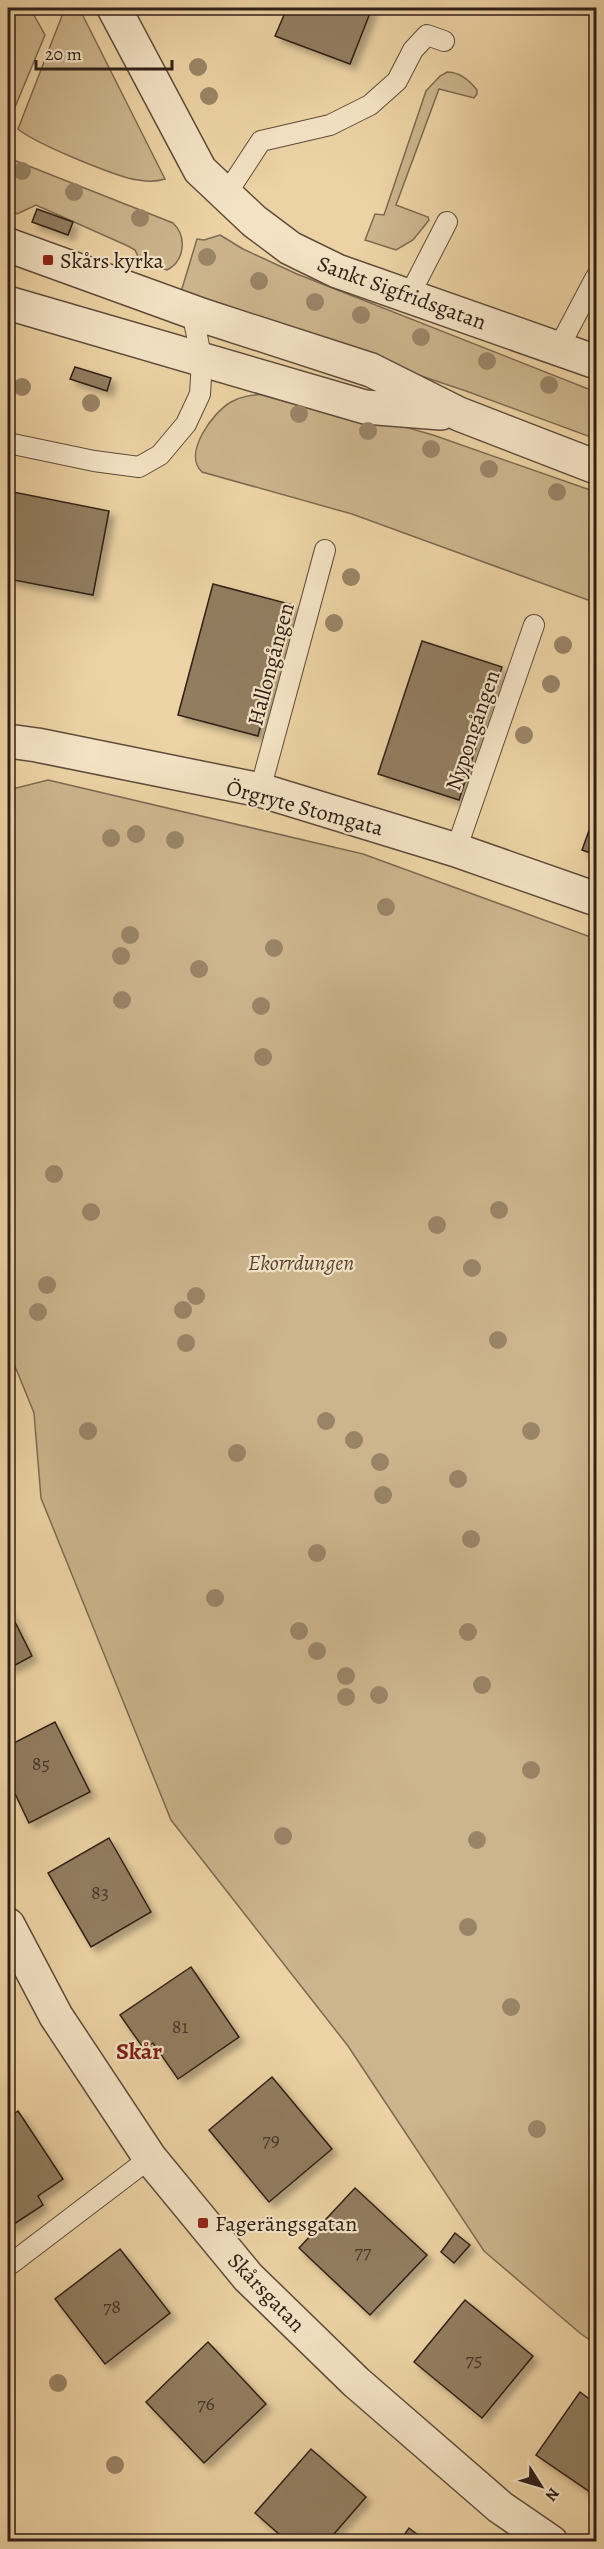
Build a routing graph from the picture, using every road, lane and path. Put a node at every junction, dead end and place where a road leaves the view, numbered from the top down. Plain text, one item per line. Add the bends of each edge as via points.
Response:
1 (114, 8) edge
2 (444, 42) dead end
3 (225, 196) junction
4 (447, 222) dead end
5 (8, 245) edge
6 (597, 277) edge
7 (409, 296) junction
8 (8, 303) edge
9 (192, 312) junction
10 (558, 349) junction
11 (202, 360) junction
12 (597, 362) edge
13 (459, 414) junction
14 (8, 443) edge
15 (597, 467) edge
16 (325, 550) dead end
17 (534, 625) dead end
18 (8, 741) edge
19 (260, 790) junction
20 (456, 850) junction
21 (597, 899) edge
22 (8, 1925) edge
23 (150, 2158) junction
24 (8, 2266) edge
25 (551, 2541) edge

1 - 3 street, Sankt Sigfridsgatan via 189,153
2 - 3 lane via 428,35 413,50 397,81 370,105 330,125 261,141
3 - 7 street, Sankt Sigfridsgatan via 290,248 337,271
4 - 7 lane
5 - 9 street
6 - 10 lane
7 - 10 street, Sankt Sigfridsgatan
8 - 11 street
9 - 11 lane
9 - 13 street via 371,370
10 - 12 street, Sankt Sigfridsgatan
11 - 13 street via 365,407
11 - 14 lane via 200,393 186,424 160,455 139,467
13 - 15 street
16 - 19 lane, Hallongången
17 - 20 lane, Nypongången
18 - 19 street, Örgryte Stomgata
19 - 20 street, Örgryte Stomgata
20 - 21 street, Örgryte Stomgata
22 - 23 street, Skårsgatan via 56,2016
23 - 24 lane
23 - 25 street, Skårsgatan via 248,2277 356,2382 500,2507

